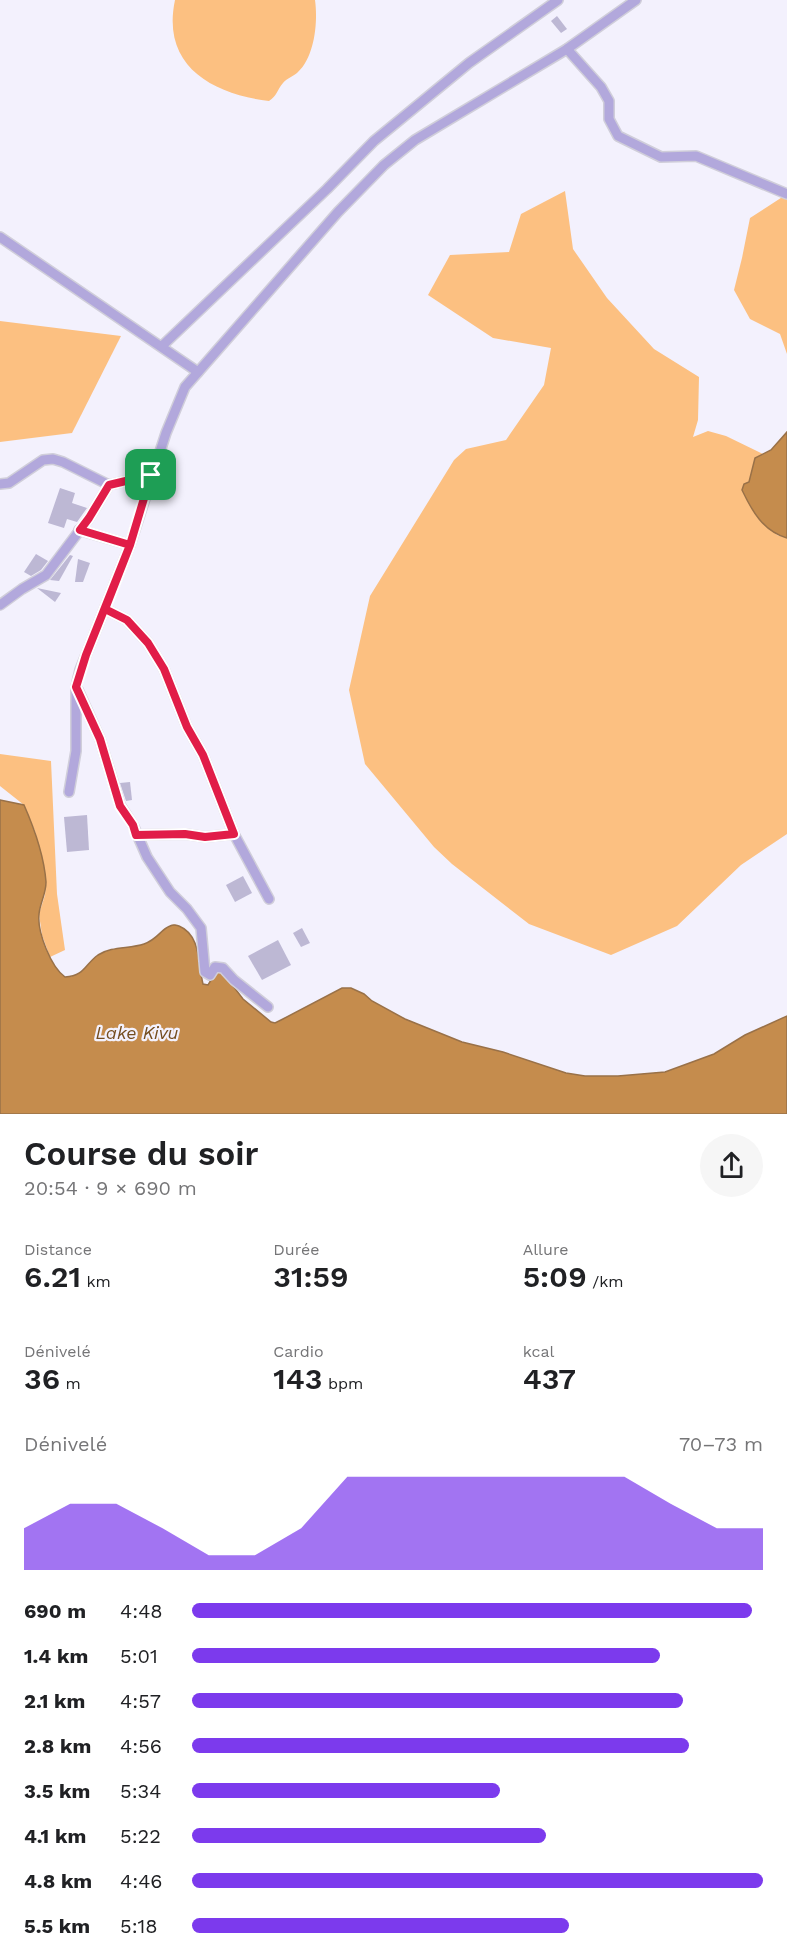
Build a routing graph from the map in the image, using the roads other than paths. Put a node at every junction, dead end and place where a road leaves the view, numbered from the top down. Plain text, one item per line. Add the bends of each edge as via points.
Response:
1 (558, 0) edge
2 (636, 0) edge
3 (567, 49) junction
4 (787, 194) edge
5 (0, 237) edge
6 (162, 346) junction
7 (198, 372) junction
8 (151, 475) junction
9 (0, 484) edge
10 (109, 485) junction
11 (80, 530) junction
12 (130, 545) junction
13 (0, 605) edge
14 (105, 609) junction
15 (76, 687) junction
16 (69, 792) dead end
17 (234, 834) junction
18 (136, 835) junction
19 (269, 899) dead end
20 (268, 1007) dead end

1 - 6 street via 469,63 374,141
2 - 3 street
3 - 4 street via 601,87 618,136 661,157 696,156
3 - 7 street via 415,140 384,165
5 - 6 street
6 - 7 street
7 - 8 street via 185,387
8 - 10 street
8 - 12 street
9 - 10 street via 9,483 43,460 53,459
10 - 11 street
11 - 12 street
11 - 13 street via 46,574
12 - 14 street
14 - 15 street
14 - 17 street via 127,620 164,669
15 - 16 street via 76,751
15 - 18 street via 100,739 120,806
17 - 18 street
17 - 19 street
18 - 20 street via 170,891 201,928 205,972 210,975 215,967 223,968

